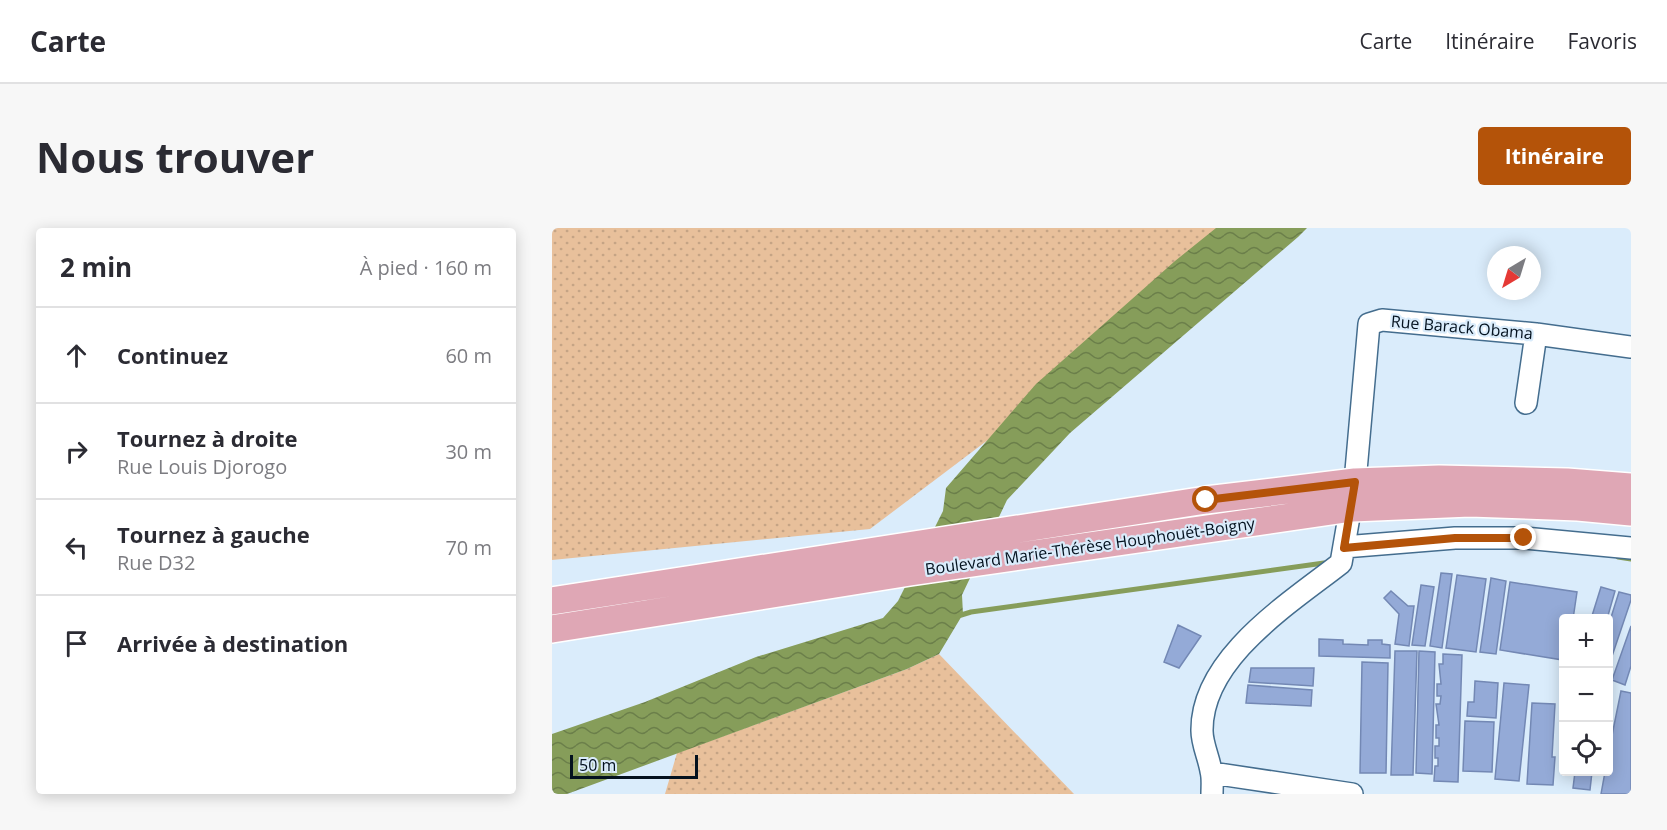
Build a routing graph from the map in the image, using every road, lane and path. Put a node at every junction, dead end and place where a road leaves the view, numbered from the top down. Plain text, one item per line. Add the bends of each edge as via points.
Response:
1 (1536, 334) junction
2 (1631, 347) edge
3 (1526, 403) dead end
4 (1631, 487) edge
5 (1353, 495) junction
6 (1631, 512) edge
7 (1344, 548) junction
8 (1631, 548) edge
9 (912, 555) junction
10 (552, 601) edge
11 (552, 629) edge
12 (1212, 784) edge
13 (1352, 794) edge

1 - 2 street, Rue Barack Obama
1 - 3 street
1 - 5 street, Rue Barack Obama via 1382,320 1369,324
4 - 5 main road, Boulevard Marie-Thérèse Houphouët-Boigny via 1450,479
5 - 6 main road, Boulevard Marie-Thérèse Houphouët-Boigny
5 - 7 street
5 - 9 main road, Boulevard Marie-Thérèse Houphouët-Boigny via 1206,500 1010,532
5 - 9 main road, Boulevard Marie-Thérèse Houphouët-Boigny via 989,561
7 - 8 street via 1455,538 1524,538
7 - 12 street via 1341,563 1245,640 1218,674 1203,713 1202,733
9 - 10 main road, Boulevard Marie-Thérèse Houphouët-Boigny
9 - 11 main road, Boulevard Marie-Thérèse Houphouët-Boigny
12 - 13 street

